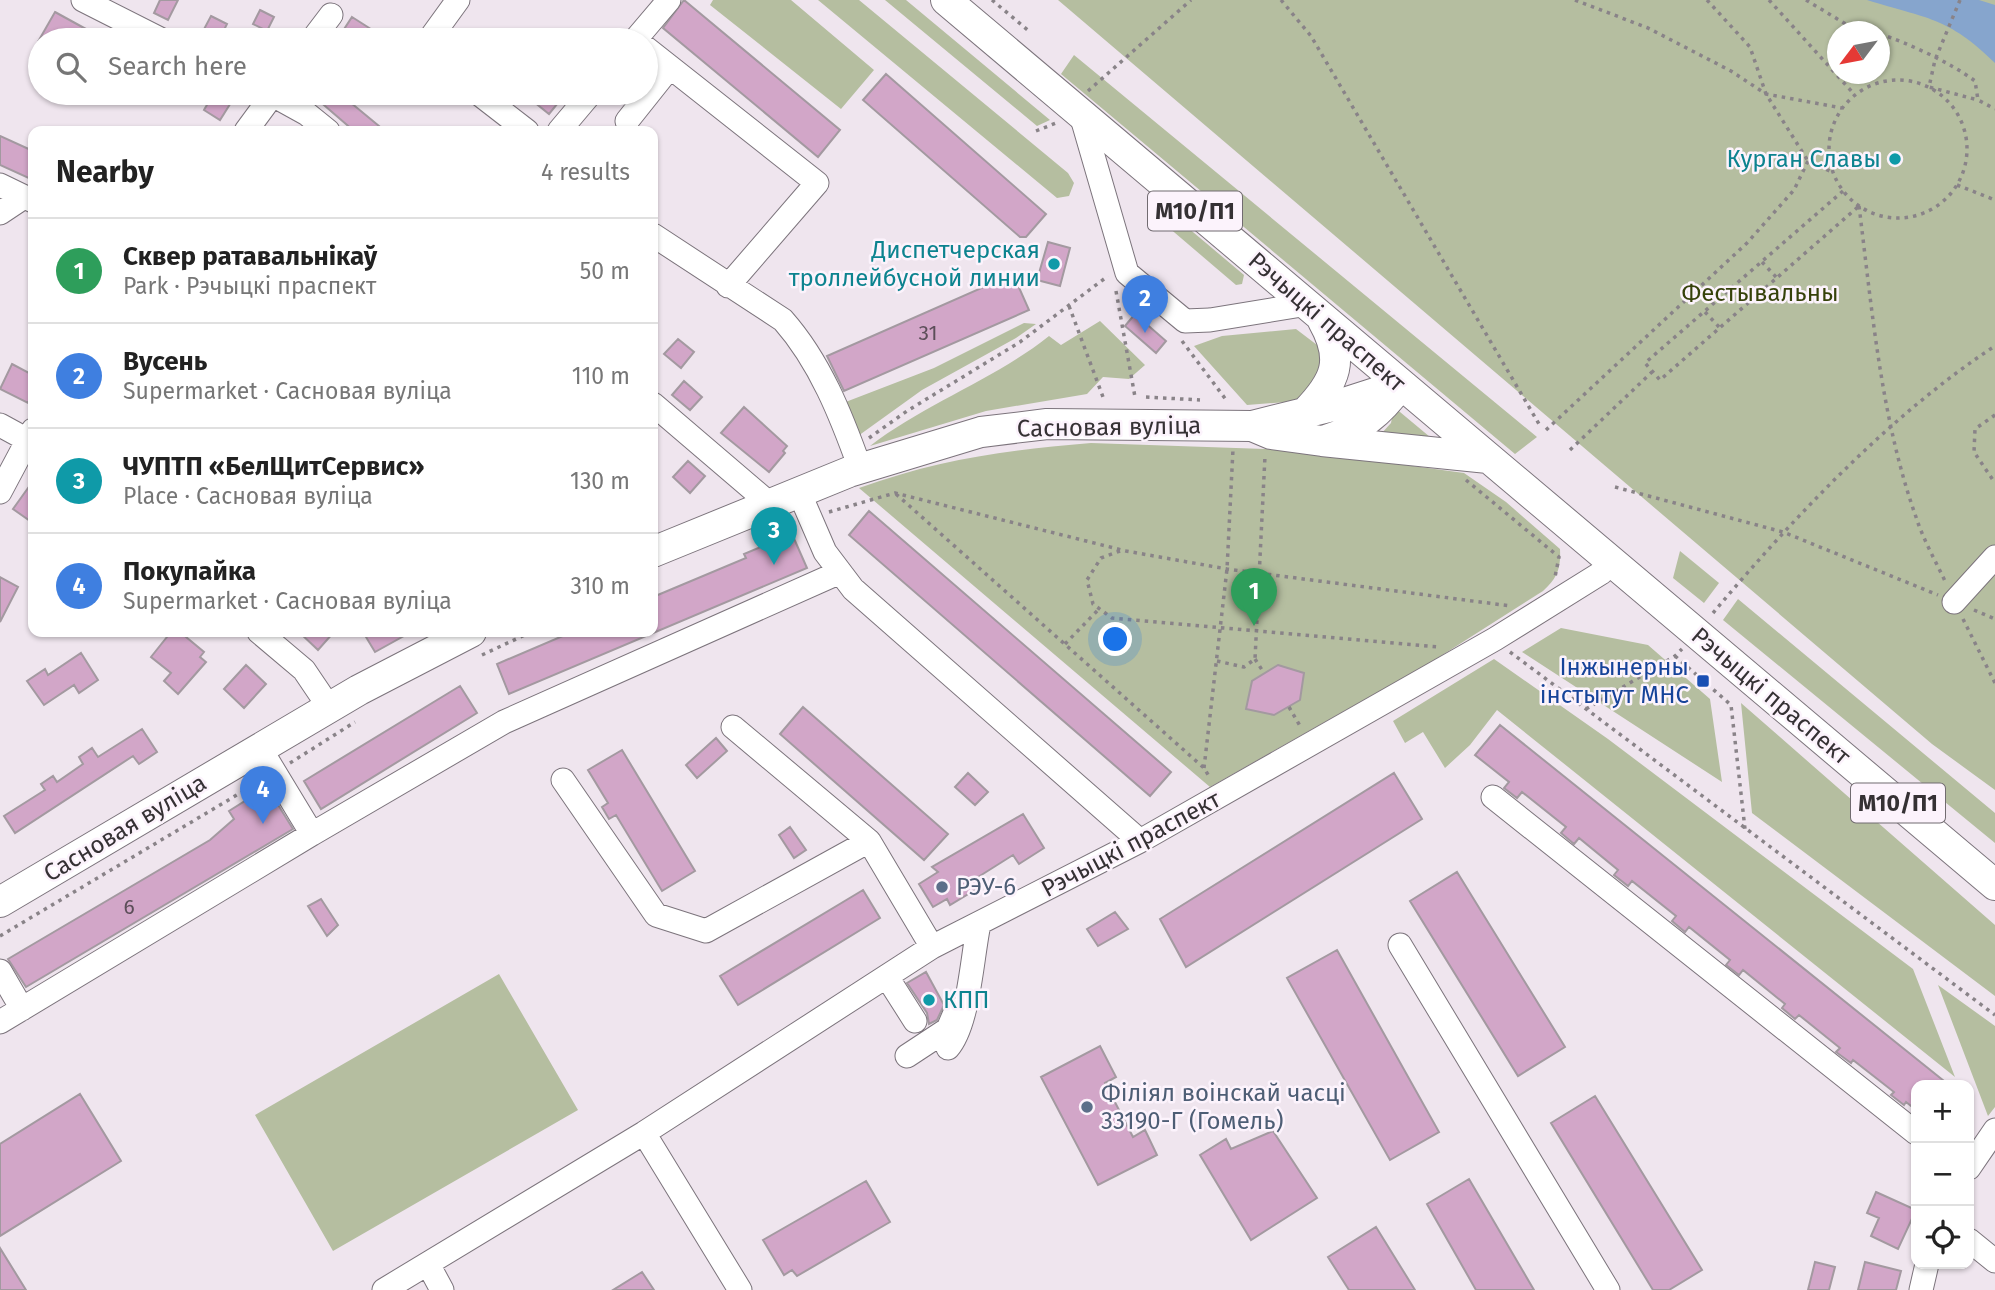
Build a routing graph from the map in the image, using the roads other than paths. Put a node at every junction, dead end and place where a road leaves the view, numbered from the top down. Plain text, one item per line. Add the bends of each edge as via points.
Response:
1 (83, 0) edge
2 (458, 0) edge
3 (669, 0) edge
4 (946, 0) edge
5 (331, 15) dead end
6 (138, 28) edge
7 (321, 28) edge
8 (438, 28) edge
9 (646, 28) edge
10 (658, 58) edge
11 (670, 67) junction
12 (658, 82) edge
13 (264, 105) edge
14 (292, 105) edge
15 (493, 105) edge
16 (581, 105) edge
17 (640, 105) edge
18 (1075, 112) junction
19 (627, 121) dead end
20 (249, 126) edge
21 (322, 126) edge
22 (521, 126) edge
23 (563, 126) edge
24 (0, 185) edge
25 (28, 199) edge
26 (28, 199) edge
27 (0, 213) edge
28 (658, 238) edge
29 (729, 286) junction
30 (1314, 309) junction
31 (1400, 385) junction
32 (658, 408) edge
33 (1306, 412) junction
34 (0, 425) edge
35 (28, 436) edge
36 (1250, 441) junction
37 (1322, 441) junction
38 (28, 442) edge
39 (1488, 457) junction
40 (857, 460) junction
41 (0, 492) edge
42 (802, 500) junction
43 (771, 504) junction
44 (658, 550) edge
45 (1995, 557) edge
46 (1613, 561) junction
47 (838, 573) junction
48 (1954, 601) road end
49 (265, 637) edge
50 (462, 637) edge
51 (329, 707) junction
52 (733, 727) dead end
53 (260, 748) junction
54 (563, 780) dead end
55 (1493, 797) dead end
56 (312, 834) junction
57 (1140, 841) junction
58 (869, 842) junction
59 (1995, 885) edge
60 (0, 902) edge
61 (979, 924) junction
62 (1400, 945) dead end
63 (932, 947) junction
64 (971, 957) junction
65 (0, 971) edge
66 (887, 977) junction
67 (22, 1009) junction
68 (915, 1021) dead end
69 (0, 1022) edge
70 (948, 1048) dead end
71 (907, 1056) dead end
72 (1911, 1129) edge
73 (1995, 1130) edge
74 (644, 1133) junction
75 (1974, 1161) edge
76 (1974, 1244) edge
77 (1995, 1261) edge
78 (428, 1264) junction
79 (1926, 1269) edge
80 (384, 1290) edge
81 (442, 1290) edge
82 (740, 1290) edge
83 (1608, 1290) edge
84 (1921, 1290) edge

1 - 6 street
2 - 8 street
3 - 9 street
4 - 18 main road, Рэчыцкі праспект / М10/П1
5 - 7 street
10 - 11 street
11 - 12 street
11 - 29 street via 817,183
13 - 20 street
14 - 21 street
15 - 22 street
16 - 23 street
17 - 19 street
18 - 30 main road, Рэчыцкі праспект / М10/П1
18 - 30 street via 1127,273 1178,316 1185,321 1210,320
24 - 25 street
26 - 27 street
28 - 29 street
29 - 40 street via 782,320 811,355
30 - 31 main road, Рэчыцкі праспект / М10/П1
30 - 33 main road via 1336,344 1337,362 1321,396
31 - 33 main road, Сасновая вуліца
31 - 37 main road, Сасновая вуліца via 1382,410 1362,426
31 - 39 main road, Рэчыцкі праспект / М10/П1
32 - 43 street
33 - 36 main road, Сасновая вуліца
34 - 35 street
36 - 37 main road, Сасновая вуліца via 1271,434
36 - 40 main road, Сасновая вуліца via 1047,424 981,432
37 - 39 main road
38 - 41 street
39 - 46 main road, Рэчыцкі праспект / М10/П1
40 - 42 main road, Сасновая вуліца
42 - 43 main road, Сасновая вуліца
42 - 47 street
43 - 44 main road, Сасновая вуліца
45 - 48 street
46 - 57 street, Рэчыцкі праспект via 1495,639
46 - 59 main road, Рэчыцкі праспект / М10/П1
47 - 56 street via 504,722
47 - 57 street
49 - 51 street via 304,670
50 - 51 main road, Сасновая вуліца
51 - 53 main road, Сасновая вуліца
52 - 58 street
53 - 56 street
53 - 60 main road, Сасновая вуліца
54 - 58 street via 656,915 706,931
55 - 72 street
56 - 67 street
57 - 61 street, Рэчыцкі праспект
58 - 63 street
61 - 63 street, Рэчыцкі праспект
61 - 64 street
62 - 83 street
63 - 66 street, Рэчыцкі праспект
64 - 70 street via 972,974 955,1040
64 - 71 street via 959,976 948,1029
65 - 67 street
66 - 68 street
66 - 74 street, Рэчыцкі праспект
67 - 69 street
73 - 75 street
74 - 78 street, Рэчыцкі праспект
74 - 82 street
76 - 77 street
78 - 80 street, Рэчыцкі праспект
78 - 81 street
79 - 84 street

